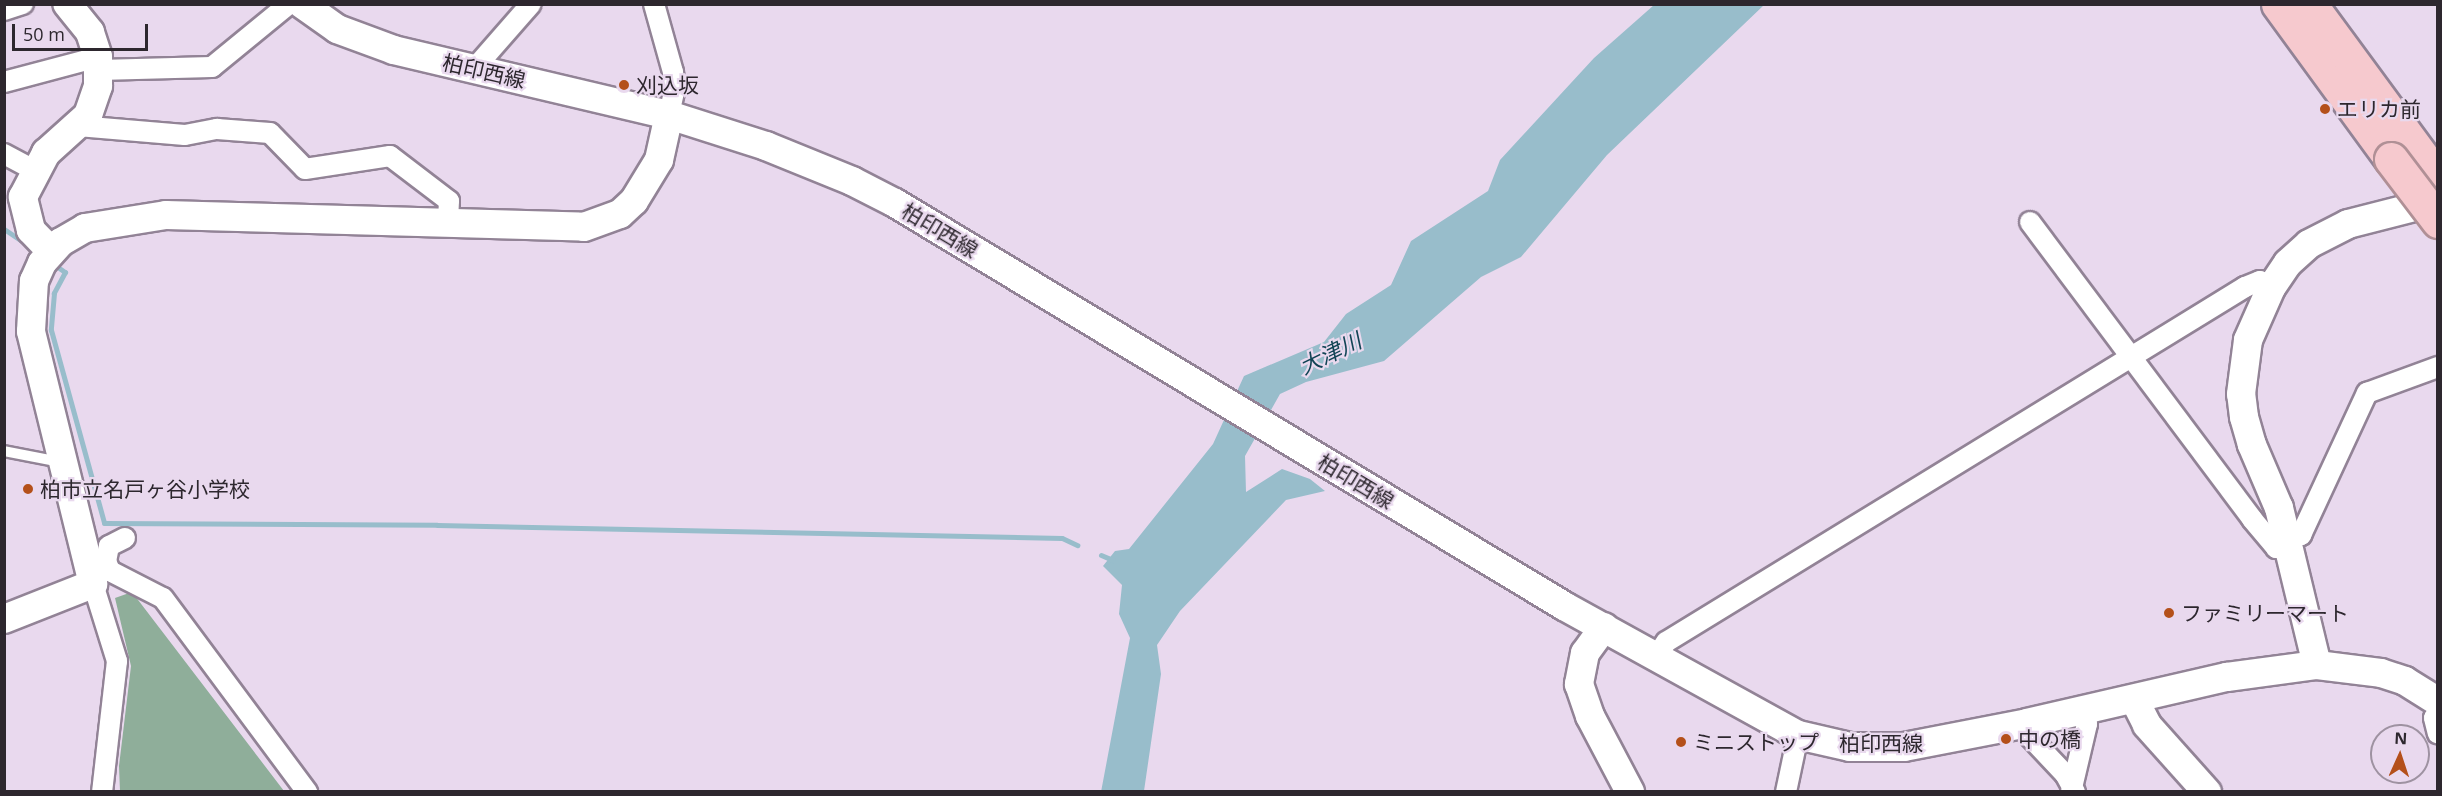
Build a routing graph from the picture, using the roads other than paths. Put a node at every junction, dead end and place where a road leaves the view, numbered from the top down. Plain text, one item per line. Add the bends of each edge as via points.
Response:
1 (22, 4) edge
2 (67, 4) edge
3 (289, 4) edge
4 (302, 4) edge
5 (654, 4) edge
6 (2278, 4) edge
7 (2310, 4) edge
8 (517, 8) edge
9 (4, 10) edge
10 (99, 63) junction
11 (474, 69) junction
12 (4, 82) edge
13 (669, 115) junction
14 (78, 126) junction
15 (4, 154) edge
16 (2416, 164) edge
17 (34, 170) junction
18 (2438, 201) edge
19 (2438, 221) edge
20 (448, 222) junction
21 (2030, 222) dead end
22 (51, 251) junction
23 (2271, 288) junction
24 (2131, 356) junction
25 (2438, 367) edge
26 (4, 451) edge
27 (61, 463) junction
28 (125, 538) dead end
29 (2288, 542) junction
30 (98, 576) junction
31 (4, 619) edge
32 (1604, 627) junction
33 (1657, 655) junction
34 (2317, 665) junction
35 (2134, 699) junction
36 (2438, 702) edge
37 (2084, 710) junction
38 (2438, 712) edge
39 (2027, 723) junction
40 (2438, 734) edge
41 (1798, 735) junction
42 (2072, 790) edge
43 (102, 792) edge
44 (307, 792) edge
45 (1630, 792) edge
46 (1785, 792) edge
47 (2207, 792) edge

1 - 9 street
2 - 10 main road via 85,22
3 - 10 street via 212,67
4 - 11 main road, 柏印西線 via 337,29
5 - 13 street via 673,72 675,88
6 - 16 highway
7 - 16 highway
8 - 11 street
10 - 12 street
10 - 14 main road via 96,99
11 - 13 main road, 柏印西線
13 - 20 main road via 648,184 620,214 602,223 562,229
13 - 32 main road, 柏印西線 via 766,146 895,203 1202,391
14 - 17 main road via 52,147
14 - 20 street via 185,135 217,129 270,133 305,169 390,156 449,201
15 - 17 street
16 - 19 highway, bridge
17 - 22 main road via 23,197 23,209 31,230
18 - 23 main road via 2348,224 2309,244 2288,263
20 - 22 main road via 166,215 85,228
21 - 24 street
22 - 27 main road via 34,281 32,331
23 - 24 street via 2260,281 2245,287
23 - 29 main road via 2248,340 2241,394 2252,445 2275,495
24 - 29 street via 2276,548
24 - 33 street via 1666,642
25 - 29 street via 2367,393 2301,535
26 - 27 lane
27 - 30 main road
28 - 30 street via 109,546
29 - 34 main road
30 - 31 main road
30 - 43 street via 117,662
30 - 44 street via 163,598
32 - 33 main road, 柏印西線
32 - 45 main road via 1585,653 1579,684 1590,716
33 - 41 main road, 柏印西線
34 - 35 main road, 柏印西線 via 2276,668
34 - 36 main road, 柏印西線 via 2381,673 2405,681
35 - 37 main road, 柏印西線
35 - 47 main road via 2147,725
37 - 39 main road, 柏印西線
37 - 42 street via 2086,724
38 - 40 street via 2434,718
39 - 41 main road, 柏印西線 via 1904,747 1850,747
39 - 42 street via 2030,737 2059,766
41 - 46 street

